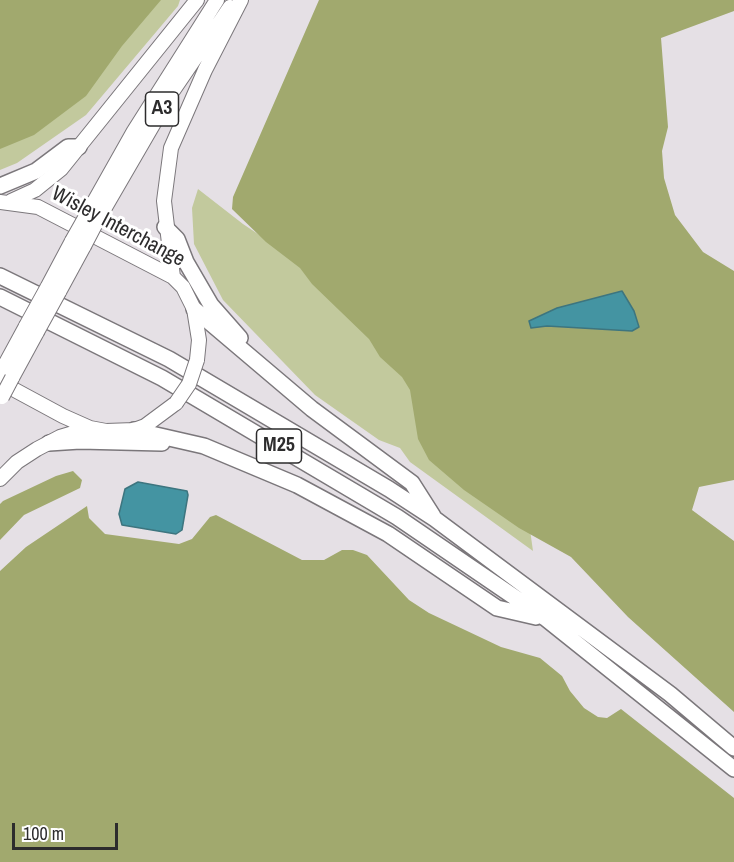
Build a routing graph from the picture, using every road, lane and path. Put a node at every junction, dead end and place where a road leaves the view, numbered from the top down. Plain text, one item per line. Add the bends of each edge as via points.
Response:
1 (197, 0) edge
2 (217, 0) edge
3 (235, 0) edge
4 (241, 0) edge
5 (79, 147) junction
6 (0, 186) edge
7 (5, 202) edge
8 (91, 221) junction
9 (165, 228) junction
10 (0, 276) edge
11 (173, 277) junction
12 (0, 297) edge
13 (194, 309) junction
14 (244, 350) junction
15 (3, 376) edge
16 (1, 398) edge
17 (90, 428) junction
18 (134, 430) junction
19 (49, 443) junction
20 (204, 446) junction
21 (0, 478) edge
22 (435, 519) junction
23 (545, 618) junction
24 (734, 748) edge
25 (734, 769) edge

1 - 5 highway, A3
2 - 8 highway, A3 via 140,122
3 - 8 highway, A3
4 - 9 highway, A3 via 171,148 164,185
5 - 6 highway via 69,147 36,171
5 - 7 highway, A3 via 44,184
7 - 11 highway, Wisley Interchange via 47,211
8 - 15 highway, A3, bridge
9 - 11 highway, A3
9 - 14 highway, M25 via 177,239 211,305 239,334
10 - 22 highway, M25 via 169,359
11 - 13 highway, Wisley Interchange
12 - 23 highway, M25 via 162,378 290,452 397,517
13 - 14 highway, M25
13 - 18 highway, Wisley Interchange, bridge via 199,340 189,384 177,403 156,420
14 - 22 highway, M25 via 312,409 412,483
15 - 16 highway, A3, bridge
15 - 17 highway, Wisley Interchange
17 - 18 highway, Wisley Interchange
17 - 19 highway
18 - 20 highway
19 - 20 highway, M25 via 159,442 182,448
19 - 21 highway via 17,462
20 - 23 highway, M25 via 261,468 337,505 410,548 497,609
22 - 24 highway, M25 via 670,694
23 - 25 highway, M25

